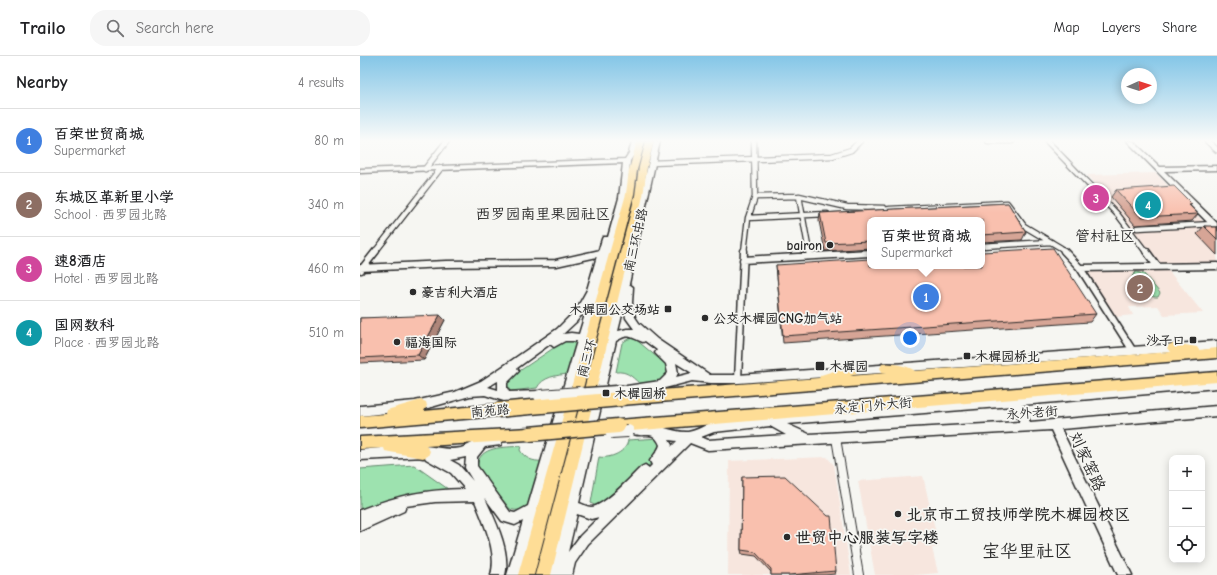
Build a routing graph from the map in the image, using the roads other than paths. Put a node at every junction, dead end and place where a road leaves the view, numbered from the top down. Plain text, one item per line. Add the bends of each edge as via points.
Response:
1 (428, 165) edge
2 (528, 165) edge
3 (627, 165) edge
4 (629, 165) edge
5 (634, 165) edge
6 (643, 165) edge
7 (650, 165) edge
8 (754, 165) edge
9 (1071, 165) edge
10 (1154, 165) edge
11 (1217, 168) edge
12 (425, 169) junction
13 (440, 169) junction
14 (1158, 169) junction
15 (626, 170) junction
16 (360, 171) edge
17 (624, 185) junction
18 (644, 192) junction
19 (799, 196) junction
20 (755, 197) junction
21 (625, 201) junction
22 (890, 208) junction
23 (834, 213) edge
24 (842, 213) edge
25 (802, 215) junction
26 (748, 218) junction
27 (1216, 225) edge
28 (1137, 228) dead end
29 (1051, 242) junction
30 (985, 246) edge
31 (601, 253) junction
32 (867, 253) edge
33 (810, 256) junction
34 (743, 260) junction
35 (1157, 266) junction
36 (1217, 266) edge
37 (1080, 268) junction
38 (361, 269) edge
39 (582, 339) junction
40 (612, 339) junction
41 (1217, 345) edge
42 (1173, 348) junction
43 (1134, 351) junction
44 (1217, 353) edge
45 (886, 368) junction
46 (853, 370) junction
47 (924, 376) junction
48 (1217, 377) edge
49 (738, 379) junction
50 (712, 380) junction
51 (661, 384) junction
52 (1217, 384) edge
53 (809, 385) junction
54 (750, 389) junction
55 (468, 392) junction
56 (622, 394) junction
57 (506, 396) junction
58 (540, 396) junction
59 (1015, 400) junction
60 (421, 406) junction
61 (498, 410) junction
62 (360, 411) edge
63 (1217, 411) edge
64 (770, 420) junction
65 (365, 422) edge
66 (1054, 425) junction
67 (1027, 427) junction
68 (623, 428) junction
69 (648, 429) junction
70 (534, 436) junction
71 (689, 437) junction
72 (836, 438) junction
73 (812, 440) junction
74 (485, 442) junction
75 (365, 443) edge
76 (423, 451) junction
77 (360, 456) edge
78 (478, 495) junction
79 (414, 500) junction
80 (573, 506) junction
81 (533, 510) junction
82 (360, 516) edge
83 (360, 525) edge
84 (498, 575) edge
85 (514, 575) edge
86 (526, 575) edge
87 (543, 575) edge
88 (556, 575) edge
89 (565, 575) edge
90 (859, 575) edge
91 (1125, 575) edge

1 - 12 street
2 - 13 street
3 - 15 street, 南三环中路
4 - 15 highway
5 - 21 highway, 南三环
6 - 18 highway, 南三环
7 - 18 street, 南三环中路
8 - 20 street
9 - 35 street via 1118,215
10 - 14 street
11 - 14 street
12 - 13 street
12 - 16 street
13 - 38 street
14 - 27 street
15 - 17 street, 南三环中路
17 - 21 street, 南三环中路
17 - 31 street
18 - 40 street, 南三环中路
18 - 50 street via 648,209 628,291 631,318 639,330 686,365
18 - 87 highway, 南三环
19 - 20 street
19 - 22 street via 847,207
19 - 25 street
20 - 26 street
21 - 39 street, 南三环中路
21 - 86 highway, 南三环
22 - 24 street via 882,211
22 - 29 street via 1007,203 1024,226
23 - 25 street
25 - 26 street
25 - 33 street
26 - 34 street
27 - 28 street
29 - 30 street
29 - 37 street via 1061,248
31 - 38 street via 556,263 454,264
31 - 55 street via 590,292 570,324 497,376
32 - 33 street
33 - 34 street
34 - 49 street
35 - 36 street
35 - 37 street
37 - 43 street
39 - 57 street via 561,337 505,377 501,389
39 - 81 street, 南三环中路
40 - 51 street via 621,333 633,332 671,362 673,373
40 - 80 street, 南三环中路
41 - 42 street
42 - 43 street
42 - 44 highway
43 - 45 street
44 - 47 highway, 永定门外大街
45 - 46 street
45 - 47 highway
46 - 49 street
46 - 53 highway
47 - 53 highway, 永定门外大街
48 - 68 highway, 永定门外大街
49 - 50 street
50 - 51 street via 692,377
50 - 54 street
51 - 56 street
52 - 59 street, 永定门外大街
53 - 54 highway, 永定门外大街
54 - 56 highway, 永定门外大街
55 - 57 street via 485,391
55 - 60 street
56 - 58 street, bridge
56 - 61 highway, 南苑路, bridge
57 - 58 street
58 - 61 street
59 - 64 street, 永定门外大街
59 - 67 street
60 - 62 street
60 - 65 highway
61 - 65 highway, 南苑路
63 - 66 street, 永外老街
64 - 71 street, 永定门外大街 via 714,427
64 - 73 street via 790,432
66 - 67 street, 永外老街
66 - 91 street, 刘家窑路
67 - 72 street, 永外老街
68 - 69 street, 永定门外大街
68 - 70 highway, 永定门外大街, bridge
69 - 71 street, 永定门外大街
69 - 80 street via 661,435 666,445 663,455 599,511 590,513
70 - 74 street
70 - 75 highway, 南苑路
71 - 73 street, 永外老街 via 708,445
71 - 89 street via 584,540 570,560
72 - 73 street, 永外老街
72 - 90 street
74 - 76 street via 462,453 444,455
74 - 81 street via 472,455 471,468 506,516 515,519
75 - 76 highway
76 - 77 street
76 - 78 street via 455,469
78 - 79 street via 448,495
78 - 84 street via 496,538 500,568
79 - 82 street via 393,503
79 - 83 street
80 - 88 street, 南三环中路
81 - 85 street

